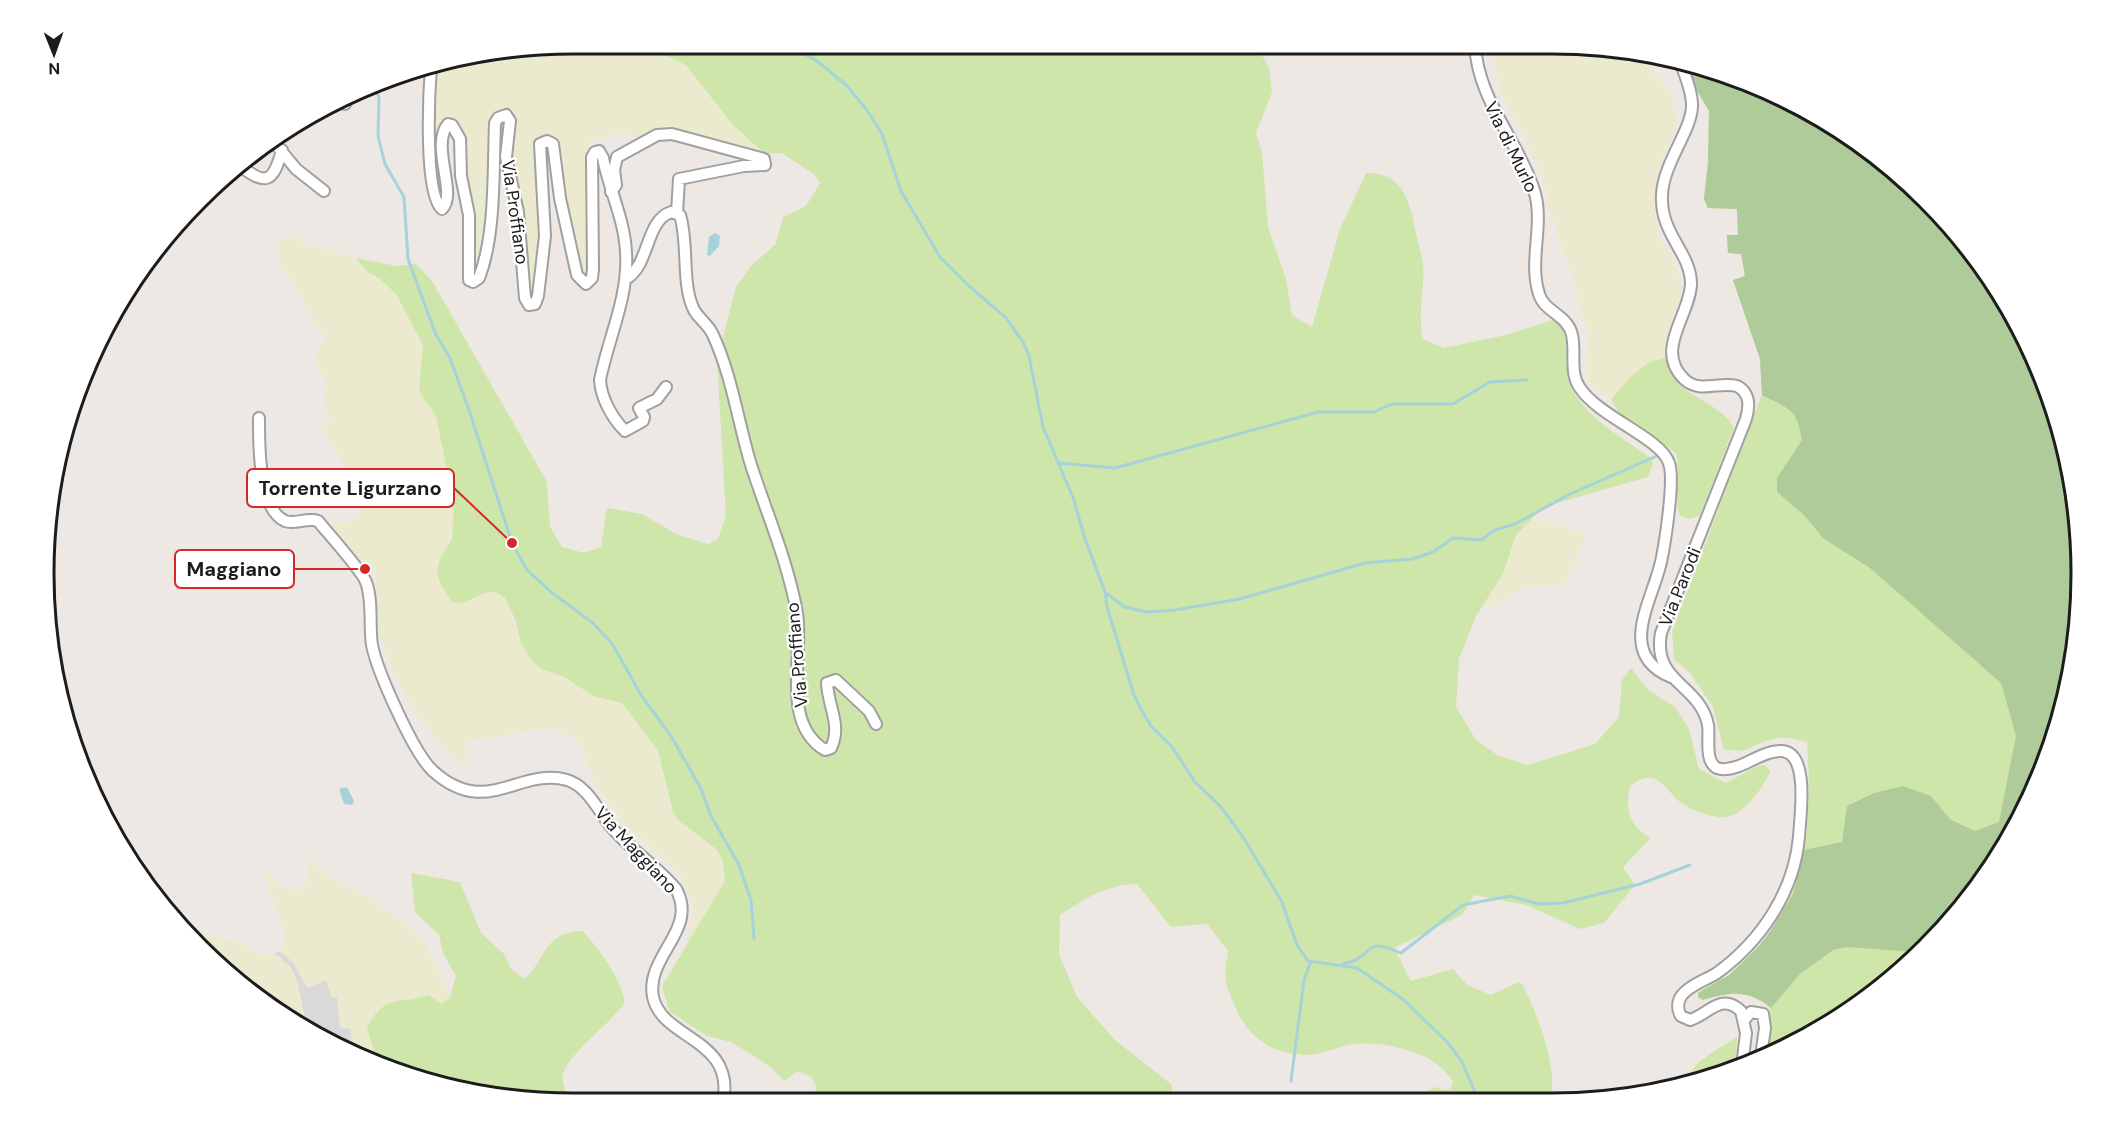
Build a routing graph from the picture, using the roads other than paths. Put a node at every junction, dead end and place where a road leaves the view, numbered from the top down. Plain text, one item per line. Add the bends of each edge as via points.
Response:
1 (1476, 54) edge
2 (1683, 71) edge
3 (431, 75) edge
4 (278, 146) edge
5 (282, 150) junction
6 (246, 170) edge
7 (324, 191) dead end
8 (611, 192) junction
9 (677, 213) junction
10 (626, 279) junction
11 (666, 387) dead end
12 (259, 418) dead end
13 (1672, 677) junction
14 (876, 724) dead end
15 (1745, 1019) junction
16 (1762, 1047) edge
17 (1743, 1056) edge
18 (723, 1093) edge

1 - 13 street, Via di Murlo via 1484,90 1534,190 1539,217 1539,296 1571,329 1575,381 1590,403 1655,446 1669,463 1670,489 1661,561 1641,632 1648,662
2 - 13 street, Via Parodi via 1692,108 1663,180 1662,207 1664,222 1689,268 1691,287 1675,330 1674,359 1683,378 1691,384 1737,386 1747,395 1749,405 1661,633 1659,654
3 - 8 street, Via Proffiano via 428,137 437,200 444,209 447,196 442,143 445,128 450,124 460,139 461,176 470,230 467,271 471,281 477,281 480,274 487,241 498,117 506,115 510,121 507,165 518,212 529,305 535,304 538,296 545,236 540,144 553,144 577,275 584,284 590,280 593,269 592,167 596,151 603,158
4 - 5 street
5 - 6 street via 268,179 257,179
5 - 7 street via 296,169
8 - 9 street, Via Proffiano via 616,185 617,157 657,135 684,135 765,161 761,166 679,179
8 - 10 street, Via Proffiano via 626,250
9 - 10 street, Via Proffiano via 662,217 645,254
9 - 14 street, Via Proffiano via 684,232 694,309 712,331 727,370 739,424 788,574 798,615 795,675 804,723 818,746 831,748 836,724 827,683 836,680 869,711
10 - 11 street, Via Proffiano via 600,380 603,399 622,429 628,430 645,419 639,408 657,399
12 - 18 street, Via Maggiano via 261,477 269,497 286,521 318,521 364,578 373,647 381,674 418,752 432,770 447,782 479,792 551,779 572,782 614,831 676,889 681,901 681,922 653,978 653,996 667,1022 697,1040 714,1059 724,1082
13 - 15 street, Via Parodi via 1703,711 1714,765 1731,769 1781,751 1794,756 1800,769 1798,844 1779,905 1746,946 1718,972 1684,993 1678,1003 1679,1013 1687,1020 1726,1002 1738,1008
15 - 16 street via 1751,1012 1762,1014
15 - 17 street

